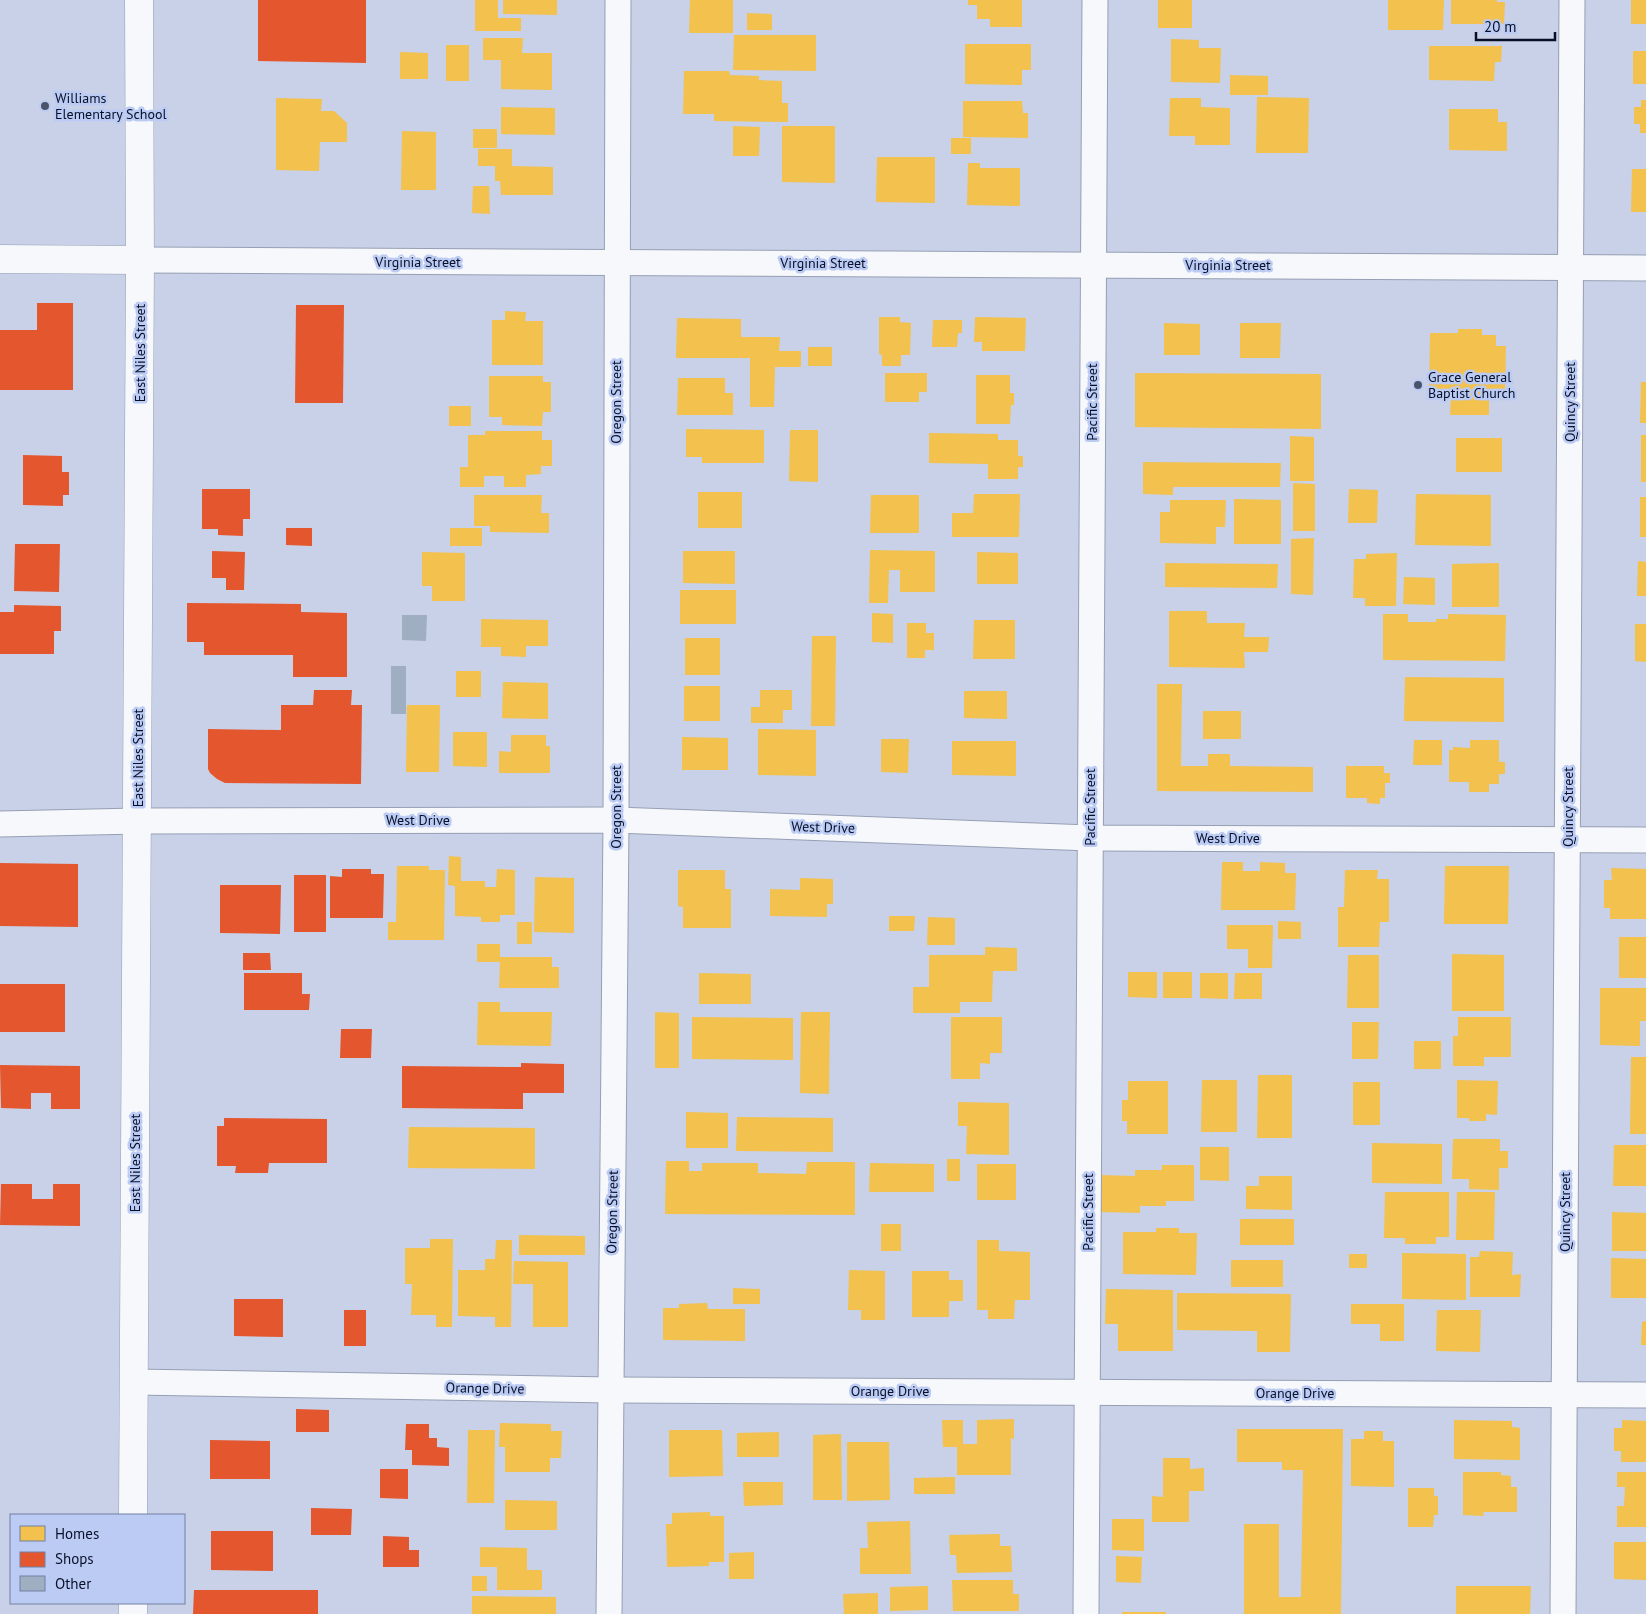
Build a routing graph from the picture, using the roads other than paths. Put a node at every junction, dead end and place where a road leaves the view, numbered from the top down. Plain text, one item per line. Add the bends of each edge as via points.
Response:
1 (139, 0) edge
2 (618, 0) edge
3 (1095, 0) edge
4 (1572, 0) edge
5 (0, 259) edge
6 (140, 260) junction
7 (617, 263) junction
8 (1093, 265) junction
9 (1571, 267) junction
10 (1646, 268) edge
11 (616, 820) junction
12 (138, 821) junction
13 (0, 824) edge
14 (1090, 838) junction
15 (1568, 840) junction
16 (1646, 840) edge
17 (134, 1382) junction
18 (610, 1390) junction
19 (1087, 1392) junction
20 (1564, 1394) junction
21 (1646, 1395) edge
22 (133, 1514) edge
23 (609, 1614) edge
24 (1086, 1614) edge
25 (1563, 1614) edge

1 - 6 main road, East Niles Street
2 - 7 street, Oregon Street
3 - 8 street, Pacific Street
4 - 9 street, Quincy Street
5 - 6 main road, Virginia Street
6 - 7 street, Virginia Street
6 - 12 main road, East Niles Street
7 - 8 street, Virginia Street
7 - 11 street, Oregon Street
8 - 9 street, Virginia Street
8 - 14 street, Pacific Street
9 - 10 street, Virginia Street
9 - 15 street, Quincy Street
11 - 12 street, West Drive
11 - 14 street, West Drive
11 - 18 street, Oregon Street
12 - 13 street, West Drive
12 - 17 main road, East Niles Street
14 - 15 street, West Drive
14 - 19 street, Pacific Street
15 - 16 street, West Drive
15 - 20 street, Quincy Street
17 - 18 street, Orange Drive
17 - 22 main road, East Niles Street
18 - 19 street, Orange Drive
18 - 23 street, Oregon Street
19 - 20 street, Orange Drive
19 - 24 street, Pacific Street
20 - 21 street, Orange Drive
20 - 25 street, Quincy Street

